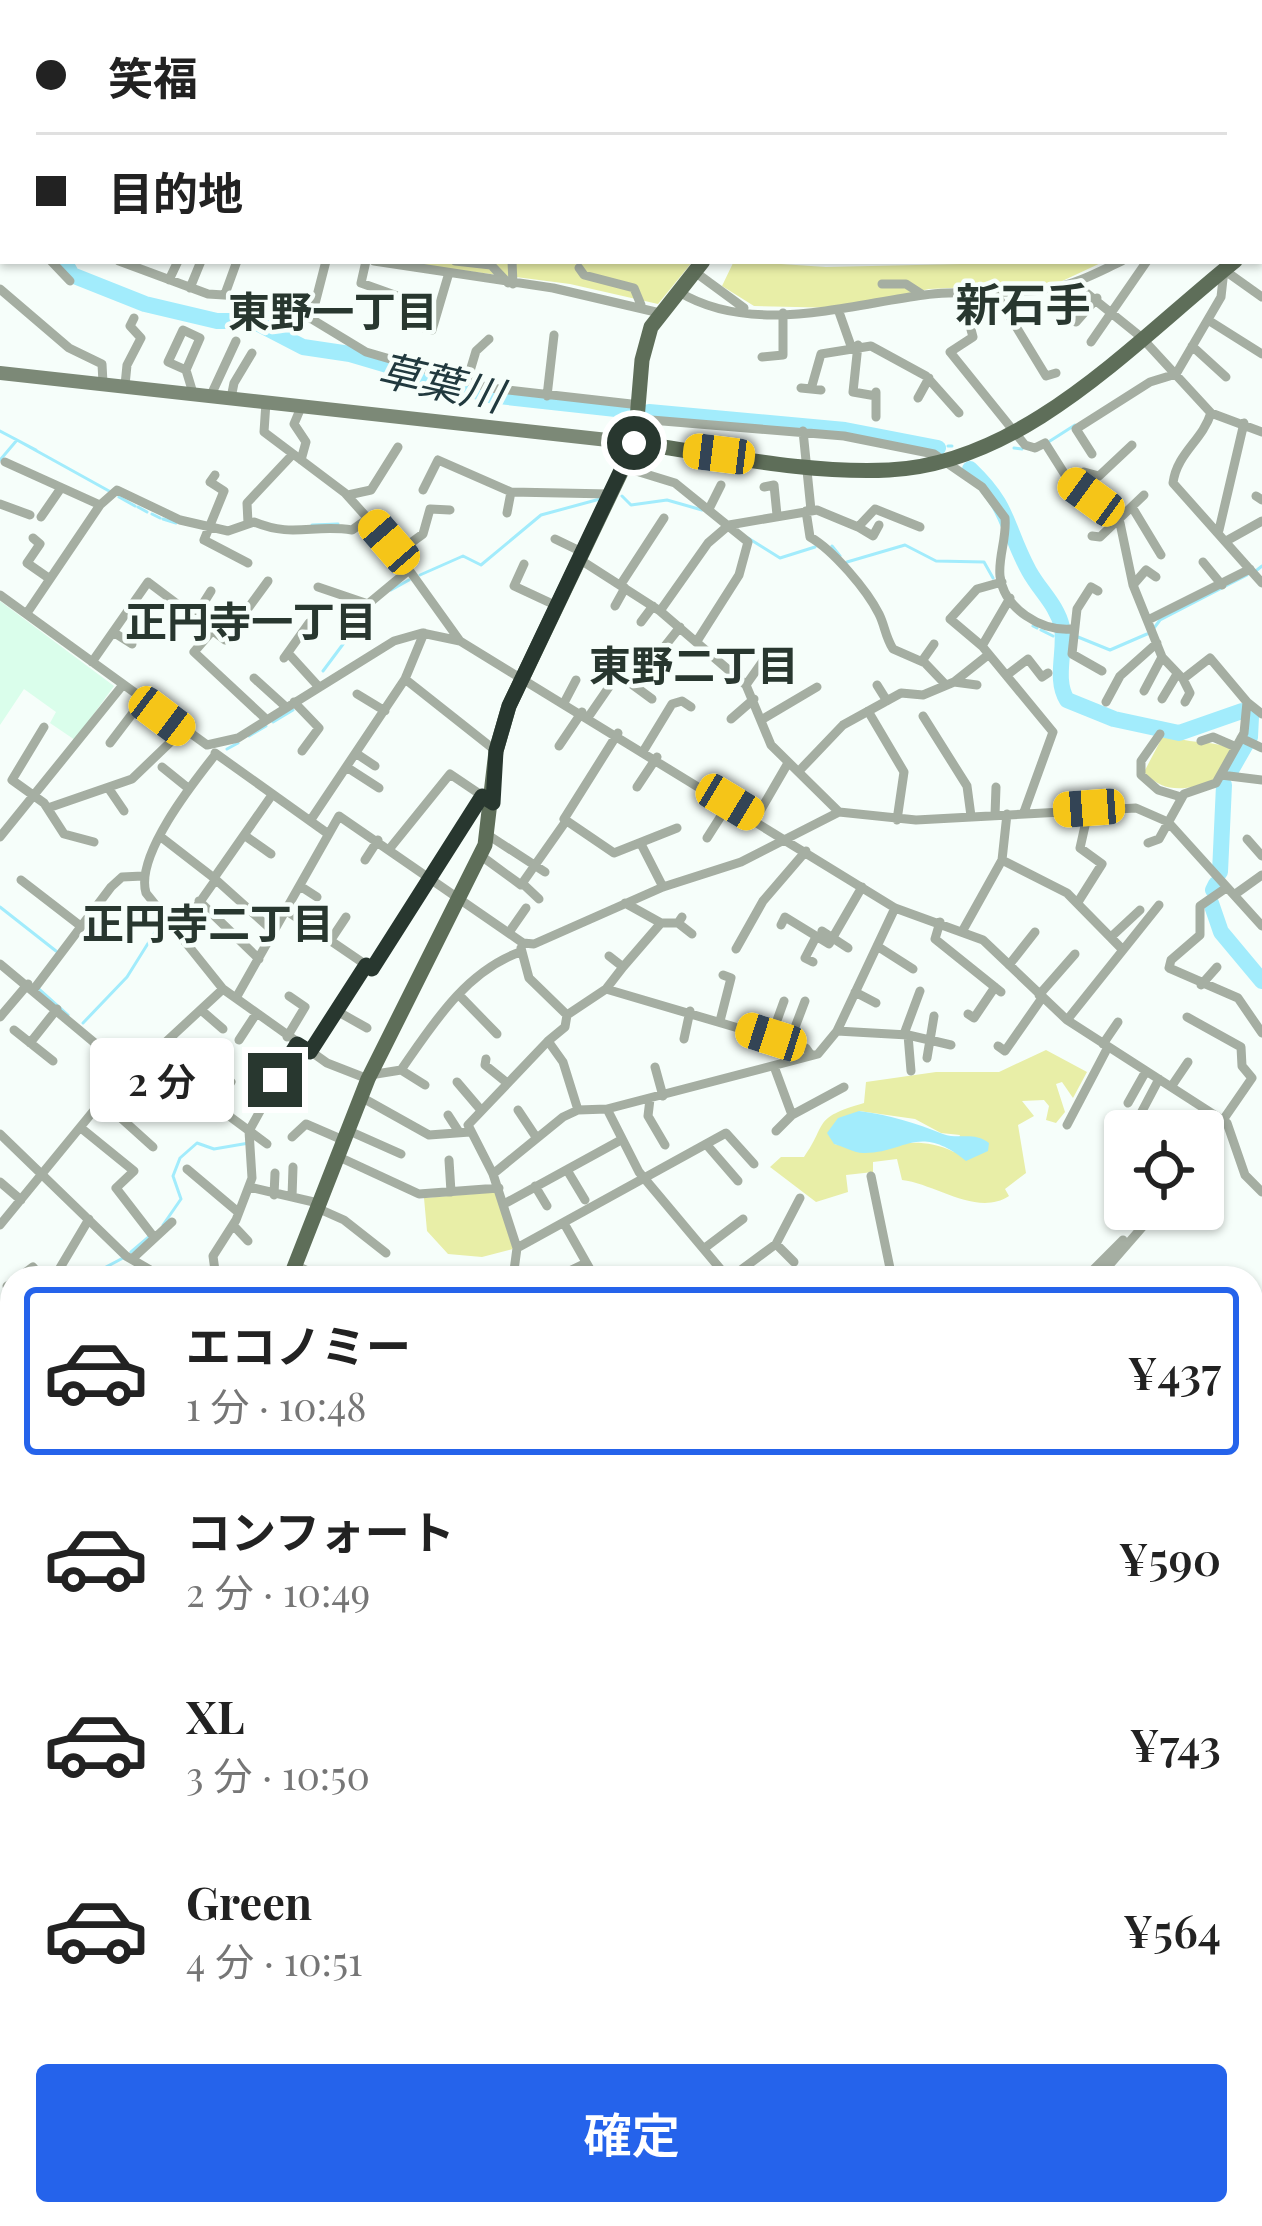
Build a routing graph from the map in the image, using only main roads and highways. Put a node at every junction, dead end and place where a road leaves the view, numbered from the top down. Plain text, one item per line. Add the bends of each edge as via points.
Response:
1 (1230, 266) edge
2 (699, 267) edge
3 (634, 443) junction
4 (294, 1266) edge

1 - 3 main road via 1018,432 946,459 892,470
2 - 3 main road via 645,341
3 - 4 main road via 496,751 480,856 369,1077

